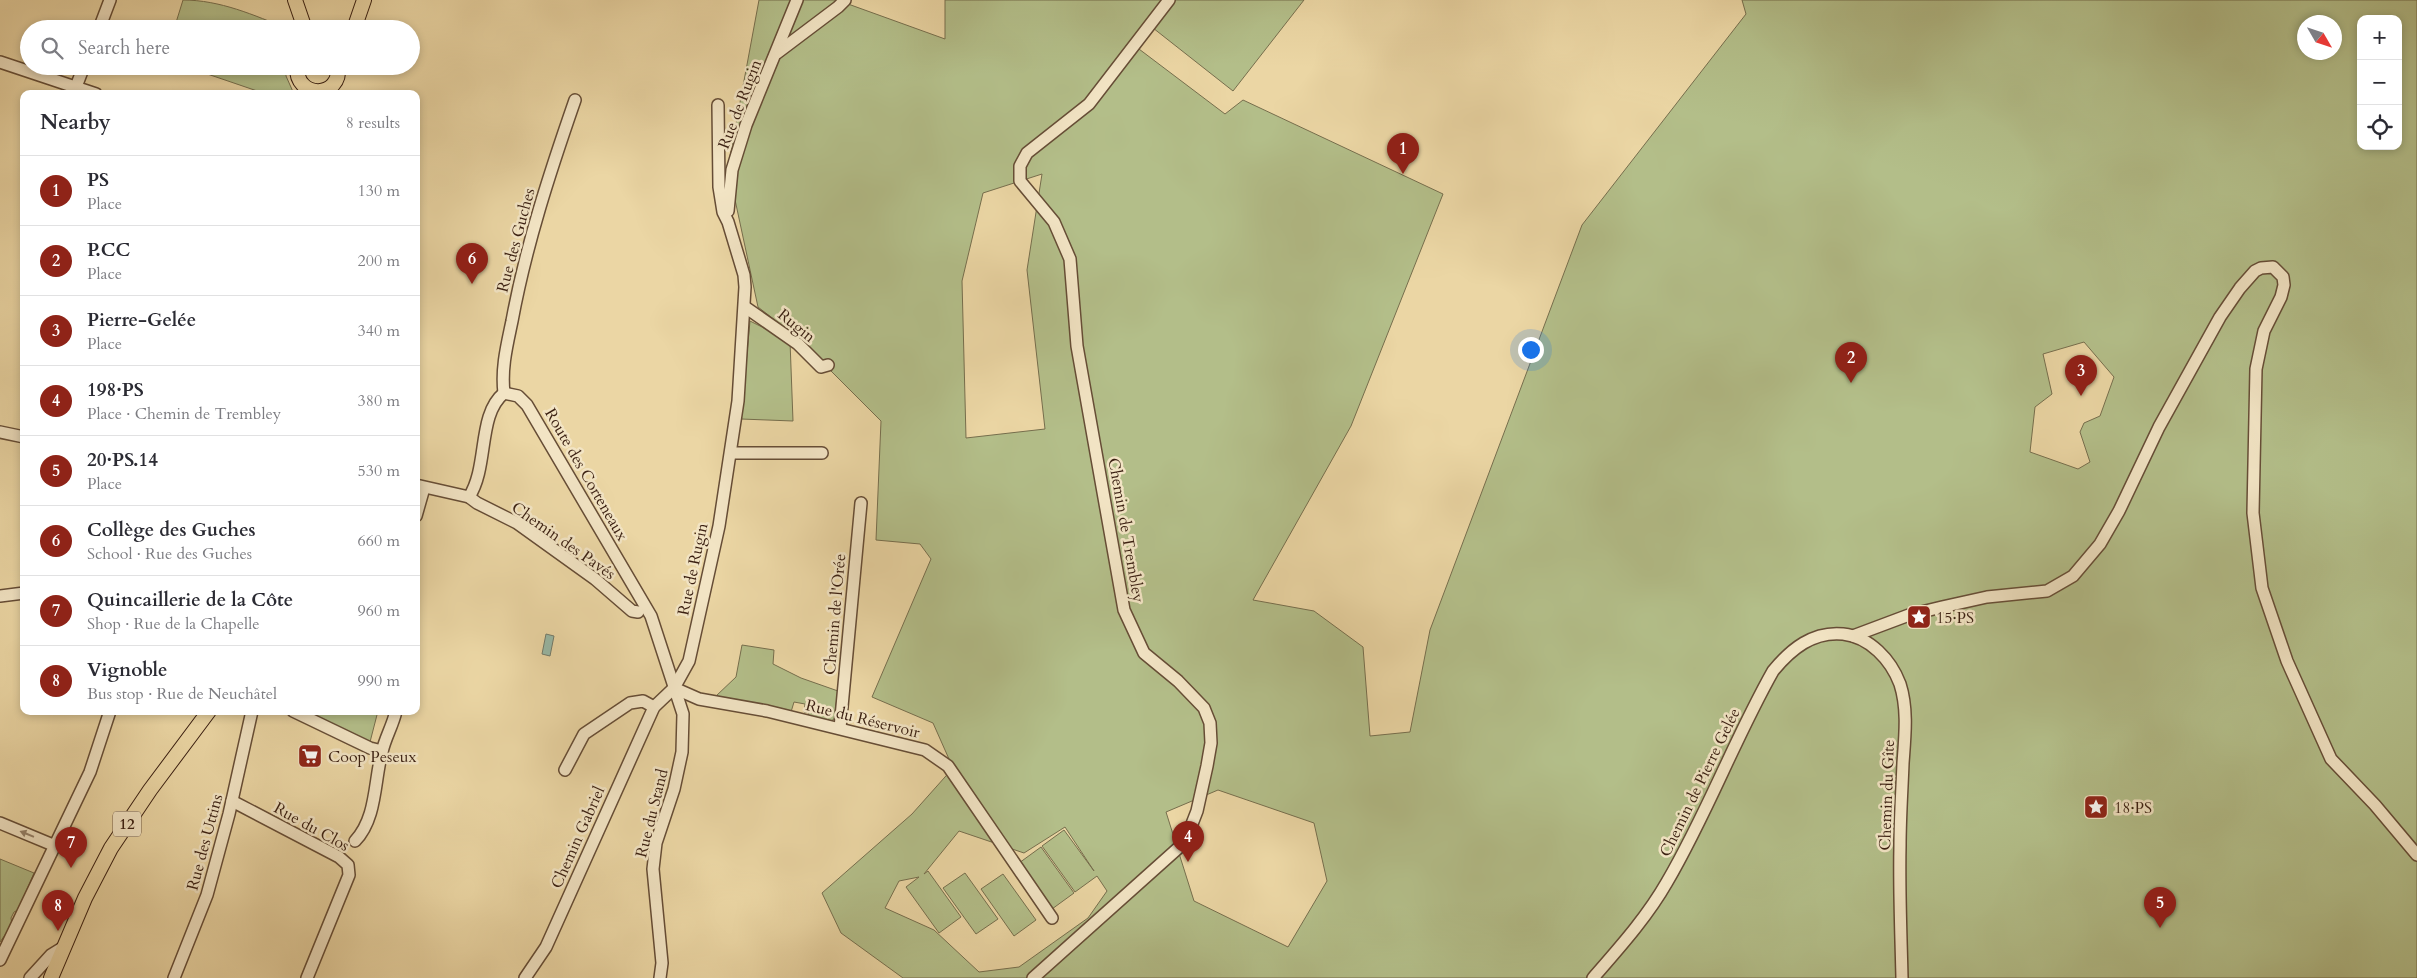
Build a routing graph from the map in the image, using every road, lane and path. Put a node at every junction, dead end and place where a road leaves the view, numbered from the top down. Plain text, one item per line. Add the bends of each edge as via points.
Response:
1 (110, 0) edge
2 (294, 0) edge
3 (364, 0) edge
4 (797, 0) edge
5 (845, 0) edge
6 (1169, 0) edge
7 (102, 20) edge
8 (302, 20) edge
9 (357, 20) edge
10 (777, 53) junction
11 (0, 62) edge
12 (20, 69) edge
13 (35, 75) edge
14 (81, 75) edge
15 (298, 75) edge
16 (337, 75) edge
17 (75, 90) edge
18 (310, 90) edge
19 (325, 90) edge
20 (575, 100) dead end
21 (718, 105) dead end
22 (728, 222) junction
23 (745, 307) junction
24 (828, 364) dead end
25 (504, 393) junction
26 (0, 432) edge
27 (20, 436) edge
28 (731, 453) junction
29 (822, 453) dead end
30 (420, 487) edge
31 (469, 497) junction
32 (861, 503) dead end
33 (20, 594) edge
34 (0, 596) edge
35 (638, 612) dead end
36 (1853, 636) junction
37 (674, 688) junction
38 (654, 707) junction
39 (109, 715) edge
40 (206, 715) edge
41 (251, 715) edge
42 (301, 715) edge
43 (395, 715) edge
44 (840, 728) junction
45 (382, 751) junction
46 (565, 770) dead end
47 (232, 801) junction
48 (0, 823) edge
49 (355, 841) dead end
50 (53, 845) junction
51 (2417, 855) edge
52 (1052, 918) dead end
53 (64, 947) junction
54 (0, 960) edge
55 (30, 978) edge
56 (51, 978) edge
57 (174, 978) edge
58 (307, 978) edge
59 (525, 978) edge
60 (660, 978) edge
61 (1033, 978) edge
62 (1593, 978) edge
63 (1902, 978) edge

1 - 7 street
2 - 8 main road
3 - 9 main road
4 - 10 street
5 - 10 street, Rue de Rugin
6 - 61 street, Chemin de Trembley via 1089,104 1027,153 1020,166 1020,181 1054,222 1070,260 1077,346 1124,610 1144,653 1204,708 1210,723 1212,743 1197,812 1185,842
10 - 22 street, Rue de Rugin via 746,125 732,170
11 - 12 street
13 - 17 street
14 - 17 street
15 - 18 main road via 302,85
16 - 19 main road via 334,84
20 - 25 street, Rue des Guches via 543,194 519,284 502,376
21 - 22 street, Rue de Rugin via 719,188
22 - 23 street, Rue de Rugin via 744,275
23 - 24 street, Rugin via 798,344 822,367
23 - 28 street, Rue de Rugin
25 - 31 street via 494,401 479,472
25 - 37 street, Route des Corteneaux via 518,396 527,405 651,616
26 - 27 street
28 - 29 street
28 - 37 street, Rue de Rugin via 719,526 689,661
30 - 31 street, Chemin des Pavés
31 - 35 street, Chemin des Pavés via 517,523 595,578 632,611
32 - 44 street, Chemin de l'Orée
33 - 34 street
36 - 51 street via 1909,615 1942,607 1988,597 2047,591 2073,576 2100,544 2119,511 2159,427 2220,317 2255,271 2273,267 2283,277 2284,285 2264,331 2256,369 2253,513 2262,588 2287,661 2331,759
36 - 62 street, Chemin de Pierre Gelée via 1831,634 1809,640 1789,653 1773,672 1666,883 1643,919
36 - 63 street, Chemin du Gîte via 1875,648 1888,661 1900,685 1904,706 1900,847
37 - 38 street, Chemin Gabriel
37 - 44 street, Rue du Réservoir via 699,699
37 - 60 street, Rue du Stand via 683,714 682,752 656,843 653,869 662,963
38 - 46 street via 643,701 630,703 584,734
38 - 59 street, Chemin Gabriel via 546,947
39 - 50 street via 90,772
40 - 53 main road, 12 via 114,843
41 - 47 street, Rue des Uttins
42 - 45 street
43 - 45 street
44 - 52 street, Rue du Réservoir via 925,750 948,766
45 - 49 street via 364,832
47 - 57 street, Rue des Uttins via 207,895
47 - 58 street, Rue du Clos via 348,864 349,875
50 -> 48 street
50 - 54 street
53 - 55 street via 51,955
53 - 56 main road

